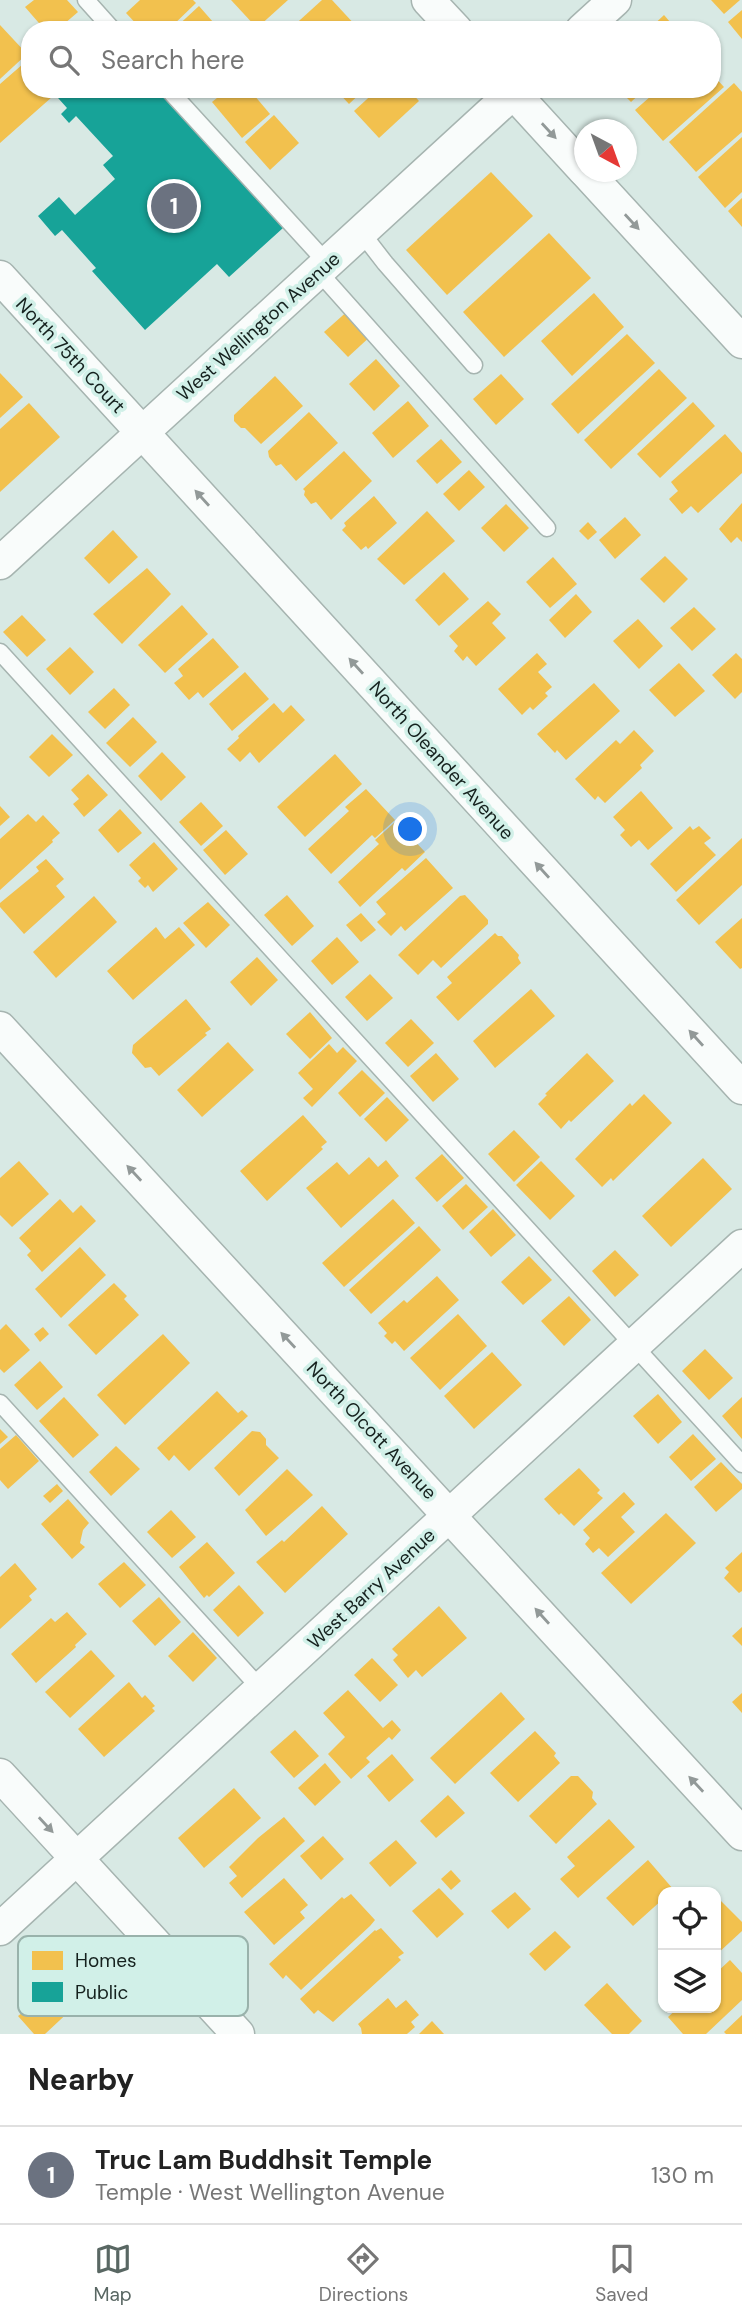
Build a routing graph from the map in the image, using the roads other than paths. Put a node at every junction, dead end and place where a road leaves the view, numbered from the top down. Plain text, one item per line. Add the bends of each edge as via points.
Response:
1 (86, 0) edge
2 (428, 0) edge
3 (615, 0) edge
4 (105, 21) edge
5 (448, 21) edge
6 (592, 21) edge
7 (176, 98) edge
8 (504, 98) edge
9 (520, 98) edge
10 (574, 159) edge
11 (595, 182) edge
12 (361, 232) junction
13 (323, 267) junction
14 (0, 277) edge
15 (742, 342) edge
16 (474, 365) dead end
17 (142, 432) junction
18 (547, 528) dead end
19 (0, 563) edge
20 (0, 652) edge
21 (0, 1028) edge
22 (742, 1088) edge
23 (742, 1246) edge
24 (633, 1347) junction
25 (0, 1403) edge
26 (742, 1464) edge
27 (450, 1515) junction
28 (261, 1689) junction
29 (0, 1775) edge
30 (742, 1834) edge
31 (77, 1858) junction
32 (0, 1929) edge
33 (148, 1936) edge
34 (222, 2016) edge
35 (238, 2034) edge

1 - 4 lane
2 - 5 street
3 - 6 street
7 - 13 lane
8 - 12 street, West Wellington Avenue
9 -> 10 street
11 -> 15 street
12 - 13 street, West Wellington Avenue
12 - 16 lane
13 - 17 street, West Wellington Avenue
13 - 18 lane
14 - 17 street, North 75th Court
17 - 19 street, West Wellington Avenue
22 -> 17 street, North Oleander Avenue
20 - 24 lane
27 -> 21 street, North Olcott Avenue
23 - 24 street, West Barry Avenue
24 - 26 lane
24 - 27 street, West Barry Avenue
25 - 28 lane
27 - 28 street, West Barry Avenue
30 -> 27 street, North Olcott Avenue
28 - 31 street, West Barry Avenue
29 -> 31 street
31 - 32 street, West Barry Avenue
31 - 33 street
34 - 35 street

